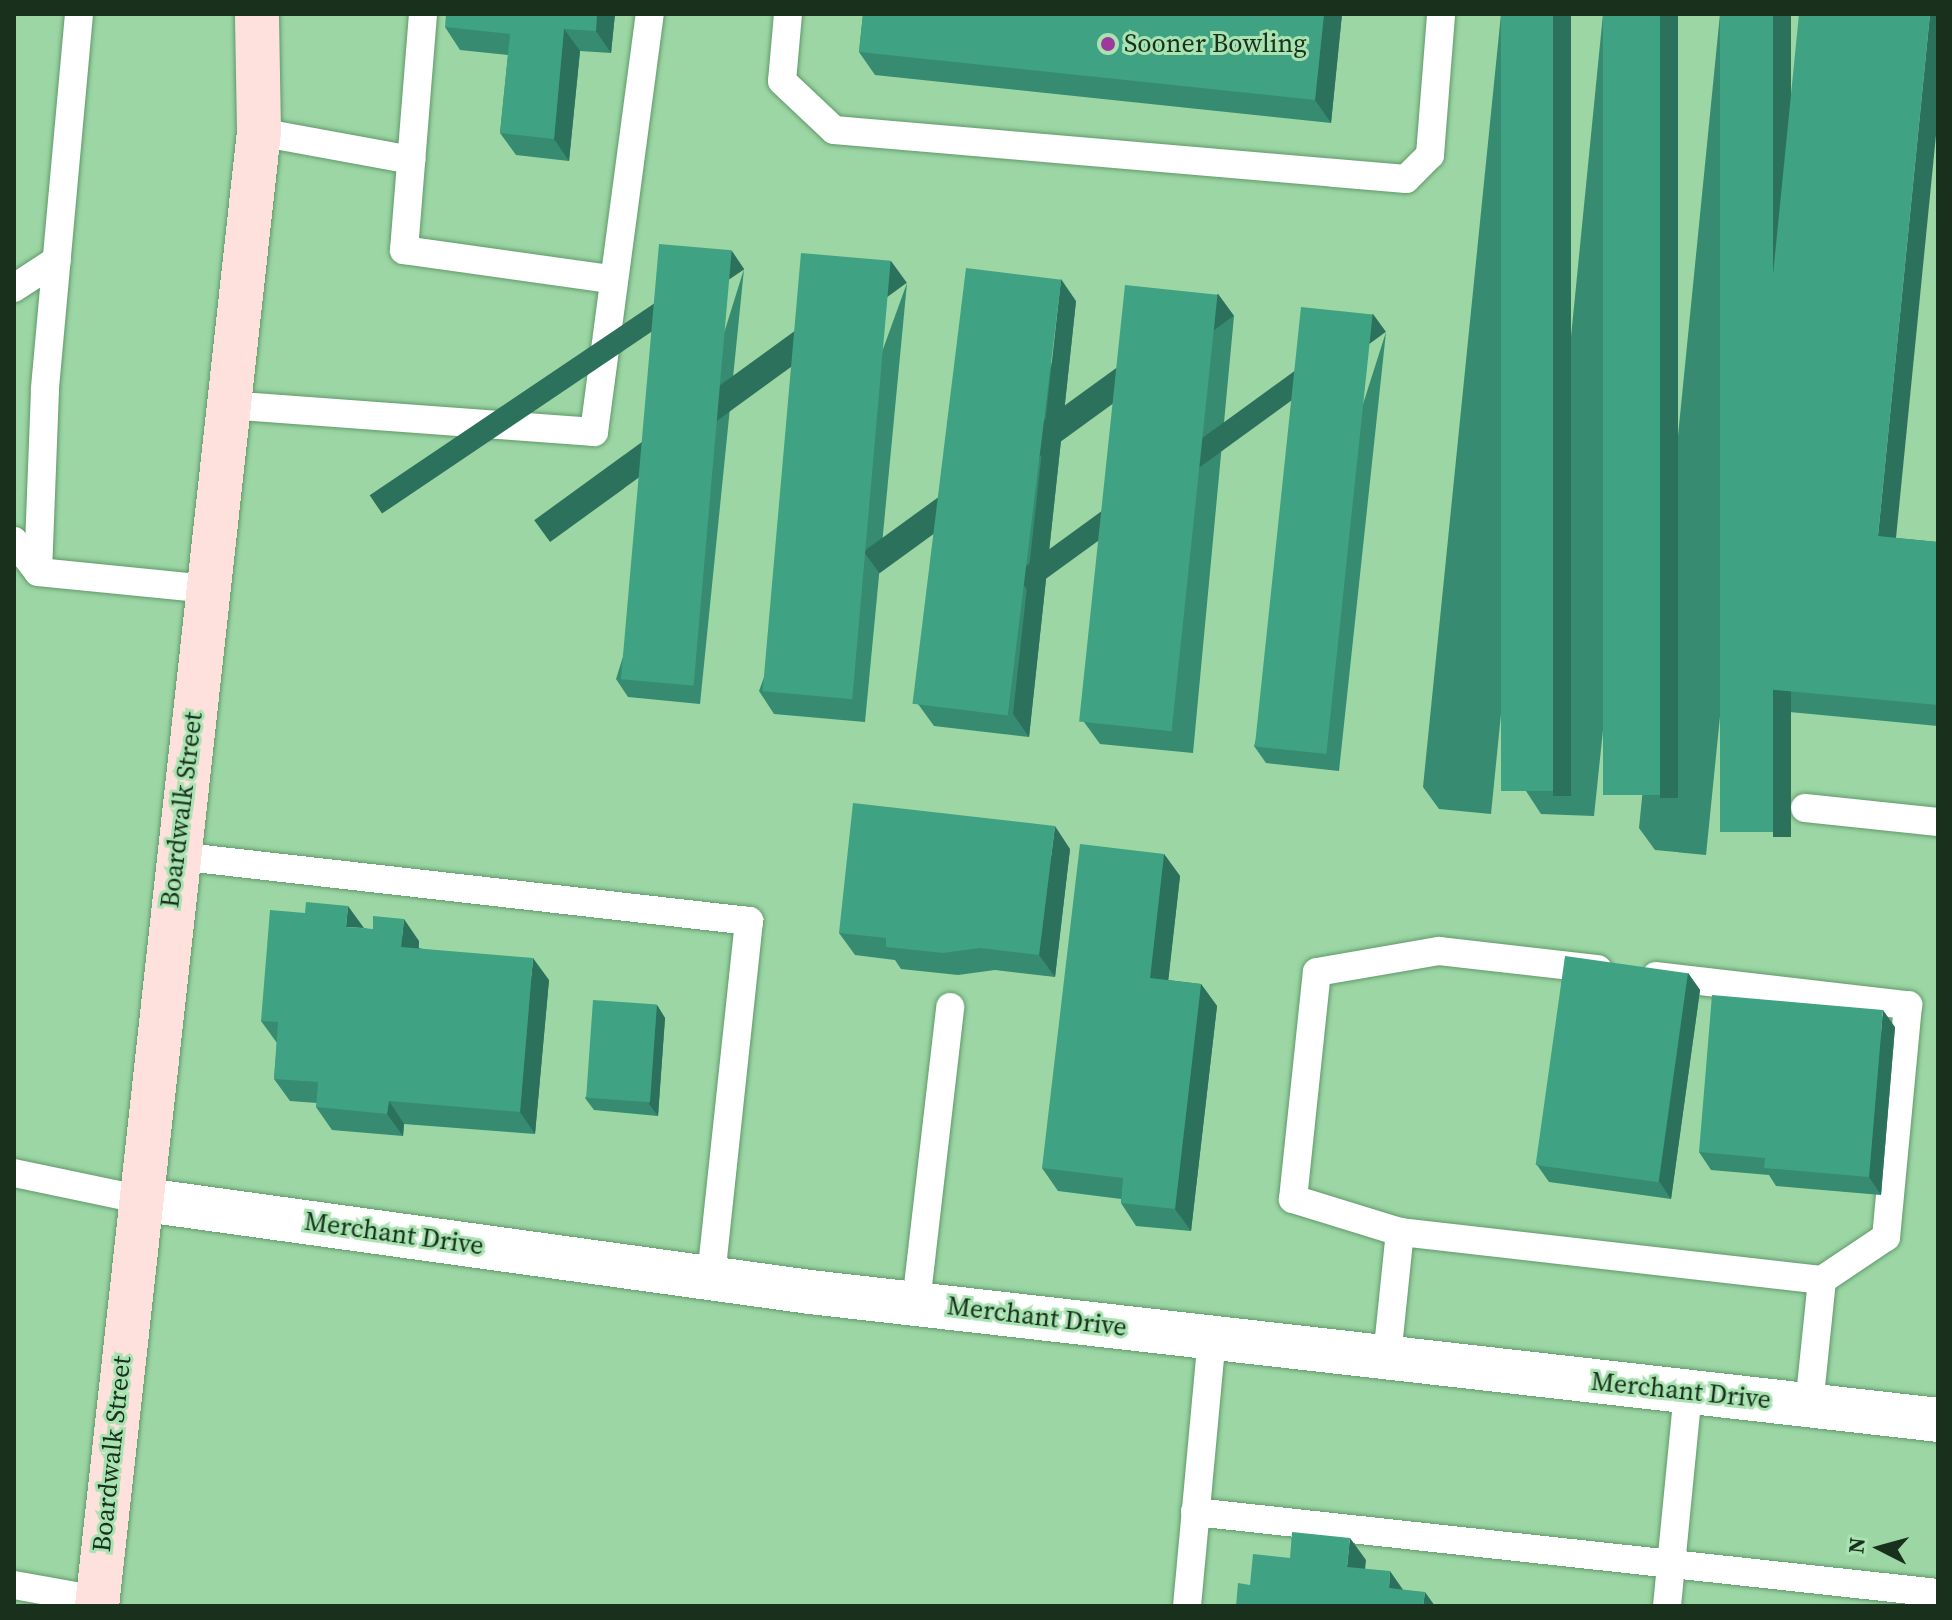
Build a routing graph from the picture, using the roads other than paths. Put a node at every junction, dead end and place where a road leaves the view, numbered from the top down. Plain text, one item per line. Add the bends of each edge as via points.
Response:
1 (79, 14) edge
2 (257, 14) edge
3 (423, 14) edge
4 (650, 14) edge
5 (788, 14) edge
6 (1441, 14) edge
7 (259, 132) junction
8 (411, 160) junction
9 (57, 260) junction
10 (611, 279) junction
11 (14, 288) edge
12 (227, 405) junction
13 (14, 541) edge
14 (38, 572) junction
15 (207, 589) junction
16 (1805, 808) dead end
17 (1938, 822) edge
18 (177, 856) junction
19 (950, 1007) dead end
20 (14, 1173) edge
21 (138, 1199) junction
22 (1400, 1232) junction
23 (711, 1278) junction
24 (1822, 1280) junction
25 (916, 1303) junction
26 (1212, 1337) junction
27 (1387, 1357) junction
28 (1688, 1392) junction
29 (1809, 1405) junction
30 (1938, 1420) edge
31 (1195, 1512) junction
32 (1671, 1564) junction
33 (14, 1585) edge
34 (1938, 1593) edge
35 (97, 1603) edge
36 (1187, 1606) edge
37 (1667, 1606) edge

1 - 9 lane
2 - 7 street, Boardwalk Street
3 - 8 lane
4 - 10 lane
5 - 6 lane via 782,81 834,130 1406,179 1430,155
7 - 8 lane
7 - 12 street, Boardwalk Street
8 - 10 lane via 404,250
9 - 11 lane
9 - 14 lane
10 - 12 lane via 594,432
12 - 15 street, Boardwalk Street
13 - 14 lane
14 - 15 lane
15 - 18 street, Boardwalk Street
16 - 17 lane
18 - 21 street, Boardwalk Street
18 - 23 lane via 749,921
19 - 25 lane
20 - 21 lane
21 - 23 street, Merchant Drive
21 - 35 street, Boardwalk Street
22 - 24 lane
22 - 24 lane via 1293,1199 1317,972 1439,951 1908,1005 1886,1237
22 - 27 lane
23 - 25 street, Merchant Drive
24 - 29 lane
25 - 26 street, Merchant Drive
26 - 27 street, Merchant Drive
26 - 31 lane
27 - 28 street, Merchant Drive
28 - 29 street, Merchant Drive
28 - 32 lane
29 - 30 street, Merchant Drive
31 - 32 lane
31 - 36 lane
32 - 34 lane
32 - 37 lane
33 - 35 lane

